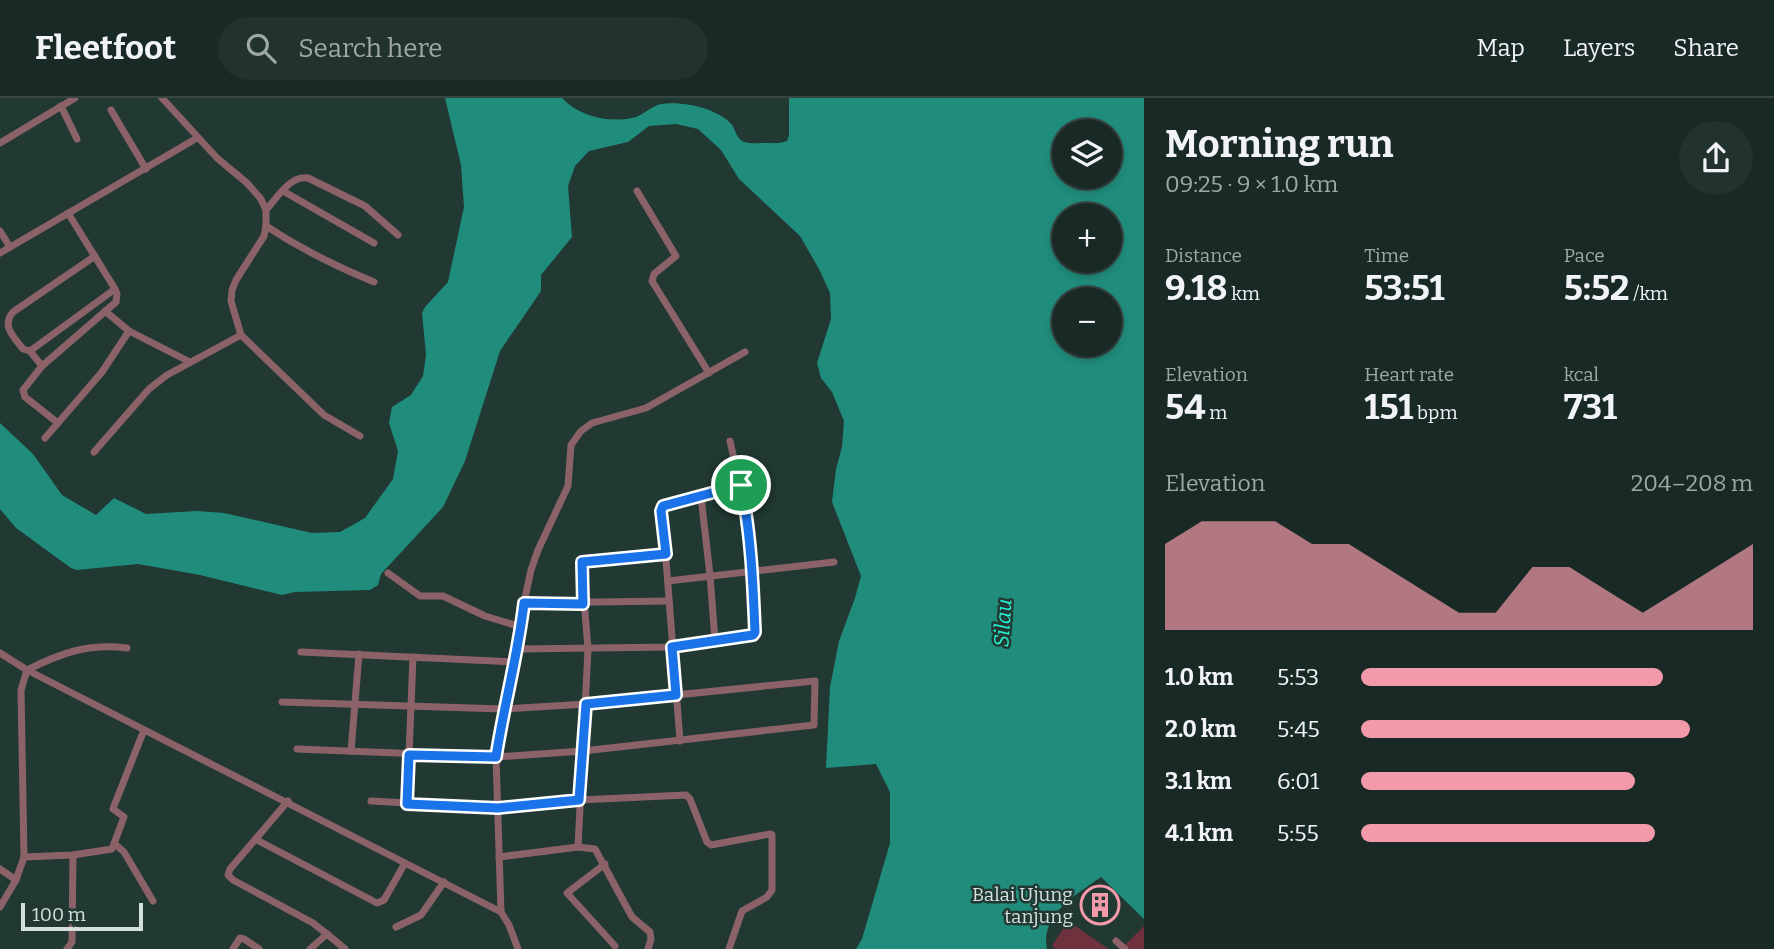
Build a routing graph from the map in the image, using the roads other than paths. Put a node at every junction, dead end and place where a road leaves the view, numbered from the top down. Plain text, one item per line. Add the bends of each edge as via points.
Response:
1 (75, 98) edge
2 (162, 98) edge
3 (61, 106) junction
4 (111, 110) dead end
5 (197, 138) junction
6 (77, 139) dead end
7 (0, 143) edge
8 (146, 169) junction
9 (283, 191) junction
10 (638, 191) dead end
11 (266, 210) junction
12 (68, 213) junction
13 (266, 226) junction
14 (0, 231) edge
15 (398, 235) dead end
16 (374, 243) dead end
17 (10, 247) junction
18 (0, 253) edge
19 (95, 256) junction
20 (374, 282) dead end
21 (115, 289) junction
22 (105, 312) junction
23 (129, 331) junction
24 (241, 335) junction
25 (30, 351) junction
26 (745, 352) dead end
27 (190, 362) junction
28 (42, 366) junction
29 (709, 373) junction
30 (58, 423) junction
31 (360, 436) dead end
32 (44, 438) dead end
33 (730, 441) dead end
34 (94, 452) dead end
35 (741, 485) junction
36 (701, 497) junction
37 (666, 554) junction
38 (834, 562) dead end
39 (753, 570) junction
40 (388, 573) dead end
41 (710, 575) junction
42 (668, 581) junction
43 (669, 601) junction
44 (524, 603) junction
45 (583, 604) junction
46 (521, 627) junction
47 (715, 641) junction
48 (672, 647) junction
49 (127, 648) dead end
50 (518, 649) junction
51 (588, 649) junction
52 (301, 652) dead end
53 (0, 653) edge
54 (359, 654) junction
55 (413, 657) junction
56 (516, 662) junction
57 (27, 670) junction
58 (676, 695) junction
59 (282, 702) dead end
60 (355, 704) junction
61 (586, 704) junction
62 (411, 707) junction
63 (503, 709) junction
64 (144, 730) junction
65 (680, 741) junction
66 (297, 749) dead end
67 (351, 751) junction
68 (583, 751) junction
69 (409, 755) junction
70 (496, 757) junction
71 (579, 800) junction
72 (288, 801) junction
73 (371, 801) dead end
74 (407, 804) junction
75 (498, 808) junction
76 (257, 840) junction
77 (116, 844) junction
78 (578, 847) junction
79 (73, 855) junction
80 (24, 857) junction
81 (499, 857) junction
82 (405, 863) junction
83 (605, 864) junction
84 (0, 869) edge
85 (16, 880) junction
86 (444, 882) junction
87 (153, 901) dead end
88 (0, 907) edge
89 (500, 912) junction
90 (396, 927) dead end
91 (327, 934) junction
92 (1116, 941) dead end
93 (615, 946) dead end
94 (67, 949) edge
95 (233, 949) edge
96 (259, 949) edge
97 (310, 949) edge
98 (345, 949) edge
99 (518, 949) edge
100 (648, 949) edge
101 (729, 949) edge
102 (1125, 949) edge

1 - 3 street
2 - 5 street
3 - 6 street
3 - 7 street
4 - 8 street
5 - 8 street
5 - 11 street via 247,183
8 - 12 street
9 - 11 street
9 - 15 street via 298,177 308,178 365,206
9 - 16 street
10 - 29 street via 676,256 652,281
11 - 13 street
12 - 17 street
12 - 19 street
13 - 20 street via 302,250
13 - 24 street via 232,290
14 - 17 street
17 - 18 street
19 - 21 street
19 - 25 street via 7,319 7,327 23,349
21 - 22 street via 116,302
21 - 25 street
22 - 23 street
22 - 28 street
23 - 27 street
23 - 30 street via 105,368
24 - 27 street
24 - 31 street via 324,415
25 - 28 street
26 - 29 street
27 - 34 street via 149,389
28 - 30 street via 23,395
29 - 44 street via 646,408 592,423 575,438 568,486 538,550
30 - 32 street
33 - 35 street
35 - 36 street
35 - 39 street
36 - 37 street via 662,508
36 - 41 street
37 - 42 street
37 - 45 street via 584,561
38 - 39 street
39 - 41 street
39 - 47 street via 755,632
40 - 46 street via 420,596 443,596
41 - 42 street
41 - 47 street
42 - 43 street
43 - 45 street
43 - 48 street
44 - 45 street
44 - 46 street
45 - 51 street
46 - 50 street
47 - 48 street
48 - 51 street
48 - 58 street
49 - 57 street via 79,649
50 - 51 street
50 - 56 street
51 - 61 street
52 - 54 street
53 - 57 street
54 - 55 street
54 - 60 street
55 - 56 street
55 - 62 street
56 - 63 street
57 - 64 street
57 - 80 street via 21,690
58 - 61 street
58 - 65 street
58 - 65 street via 815,681 814,725
59 - 60 street
60 - 62 street
60 - 67 street
61 - 63 street
61 - 68 street
62 - 63 street
62 - 69 street
63 - 70 street
64 - 72 street
64 - 77 street via 113,809 124,817
65 - 68 street
66 - 67 street
67 - 69 street
68 - 70 street
68 - 71 street
69 - 70 street
69 - 74 street
70 - 75 street
71 - 75 street
71 - 78 street
71 - 101 street via 686,795 711,845 771,835 772,890 742,911
72 - 76 street
72 - 82 street
73 - 74 street
74 - 75 street
75 - 81 street
76 - 82 street via 377,903 384,900
76 - 91 street via 228,875
77 - 79 street via 112,849
77 - 87 street
78 - 81 street
78 - 83 street via 595,849
79 - 80 street
79 - 94 street via 72,942
80 - 85 street
81 - 89 street
82 - 86 street
83 - 93 street via 567,893
83 - 100 street via 632,917 651,935
84 - 85 street
85 - 88 street
86 - 89 street
86 - 90 street via 421,915
89 - 99 street
91 - 97 street
91 - 98 street
92 - 102 street
95 - 96 street via 240,939

